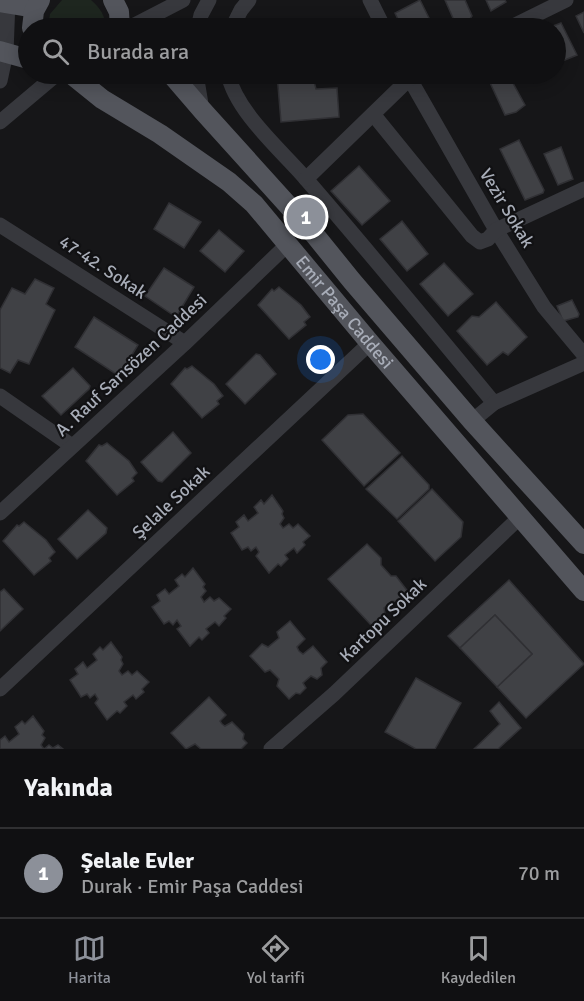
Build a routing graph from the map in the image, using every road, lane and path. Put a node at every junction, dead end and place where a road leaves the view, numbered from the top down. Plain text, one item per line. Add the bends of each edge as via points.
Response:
1 (113, 0) edge
2 (183, 0) edge
3 (209, 0) edge
4 (249, 0) edge
5 (370, 0) edge
6 (566, 0) edge
7 (5, 2) edge
8 (36, 3) edge
9 (34, 18) edge
10 (120, 18) edge
11 (148, 18) edge
12 (200, 18) edge
13 (237, 18) edge
14 (379, 18) edge
15 (529, 18) edge
16 (3, 52) edge
17 (18, 56) edge
18 (0, 81) edge
19 (45, 84) edge
20 (83, 84) edge
21 (180, 84) edge
22 (198, 84) edge
23 (231, 84) edge
24 (403, 84) edge
25 (417, 84) edge
26 (202, 110) junction
27 (373, 114) junction
28 (0, 122) edge
29 (306, 178) junction
30 (584, 189) edge
31 (0, 225) edge
32 (496, 230) junction
33 (287, 245) junction
34 (185, 343) junction
35 (370, 343) junction
36 (584, 355) edge
37 (584, 363) edge
38 (0, 396) edge
39 (494, 403) junction
40 (472, 421) junction
41 (72, 446) junction
42 (0, 513) edge
43 (519, 518) junction
44 (584, 544) edge
45 (584, 591) edge
46 (0, 689) edge
47 (271, 749) edge

1 - 10 main road
2 - 11 street
3 - 12 street
4 - 13 street
5 - 14 street
6 - 15 street
7 - 8 main road
7 - 16 street
8 - 9 main road
16 - 17 main road
16 - 18 street
19 - 28 street
20 - 33 main road, Emir Paşa Caddesi via 229,182 254,204
21 - 26 main road, Emir Paşa Caddesi
22 - 26 street
23 - 29 street via 252,118
24 - 27 street
25 - 32 street, Vezir Sokak
26 - 40 main road, Emir Paşa Caddesi via 314,234
27 - 29 street
27 - 32 street via 472,236 480,242
29 - 39 street
30 - 32 street
31 - 34 street, 47-42. Sokak
32 - 36 street, Vezir Sokak via 544,307
33 - 34 street, A. Rauf Sarısözen Caddesi
33 - 35 main road, Emir Paşa Caddesi
34 - 41 street, A. Rauf Sarısözen Caddesi
35 - 43 main road, Emir Paşa Caddesi
35 - 46 street, Şelale Sokak
37 - 39 street
38 - 41 street
39 - 40 street
40 - 44 main road, Emir Paşa Caddesi
41 - 42 street, A. Rauf Sarısözen Caddesi
43 - 45 main road, Emir Paşa Caddesi
43 - 47 street, Kartopu Sokak

